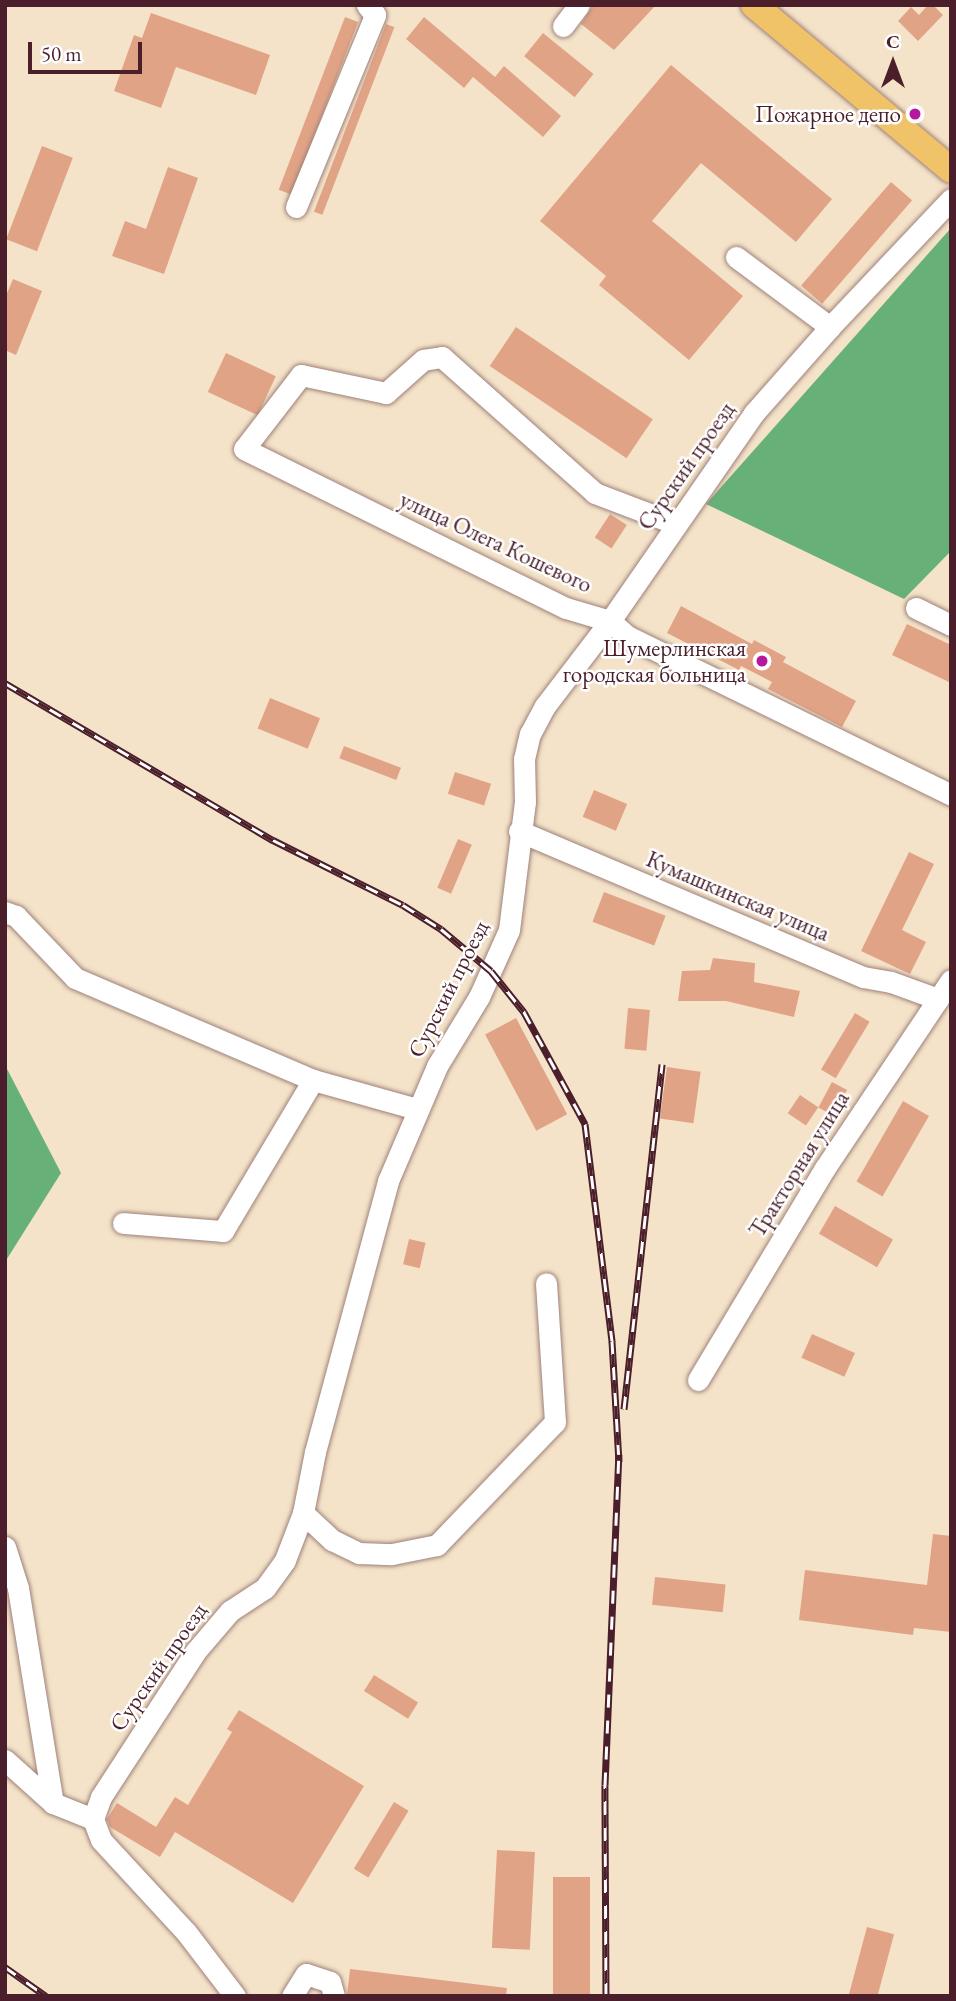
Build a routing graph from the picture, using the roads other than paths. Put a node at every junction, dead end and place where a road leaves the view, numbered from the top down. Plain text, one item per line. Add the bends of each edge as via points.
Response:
1 (367, 5) edge
2 (579, 5) edge
3 (754, 5) edge
4 (563, 26) dead end
5 (951, 170) edge
6 (951, 200) edge
7 (296, 207) dead end
8 (736, 257) dead end
9 (830, 327) junction
10 (676, 524) junction
11 (916, 608) dead end
12 (610, 621) junction
13 (951, 625) edge
14 (951, 795) edge
15 (520, 831) junction
16 (5, 912) edge
17 (951, 980) edge
18 (938, 999) junction
19 (313, 1080) junction
20 (417, 1109) junction
21 (123, 1223) dead end
22 (546, 1283) dead end
23 (698, 1380) dead end
24 (303, 1513) junction
25 (5, 1547) edge
26 (5, 1760) edge
27 (53, 1803) junction
28 (93, 1819) junction
29 (235, 1996) edge
30 (292, 1996) edge
31 (334, 1996) edge

1 - 7 street via 375,15
2 - 4 street
3 - 5 main road
6 - 9 street, Сурский проезд
8 - 9 street
9 - 10 street, Сурский проезд via 754,414
10 - 12 street, Сурский проезд
10 - 12 street, улица Олега Кошевого via 595,493 442,357 423,360 386,393 301,375 244,449 566,608
11 - 13 street
12 - 14 street, улица Олега Кошевого via 627,636
12 - 15 street, Сурский проезд via 545,706 530,734
15 - 18 street, Кумашкинская улица via 863,977
15 - 20 street, Сурский проезд via 509,930 479,997
16 - 19 street via 16,916 75,978
17 - 18 street, Тракторная улица
18 - 23 street, Тракторная улица via 825,1168
19 - 20 street
19 - 21 street via 223,1231
20 - 24 street, Сурский проезд via 388,1181 315,1452
22 - 24 street via 555,1422 437,1545 392,1554 359,1553 332,1540
24 - 28 street, Сурский проезд via 285,1560 265,1588 230,1611 195,1652 101,1797
25 - 27 street via 18,1588
26 - 27 street
27 - 28 street
28 - 29 street via 101,1840 186,1932
30 - 31 street via 306,1974 330,1982

